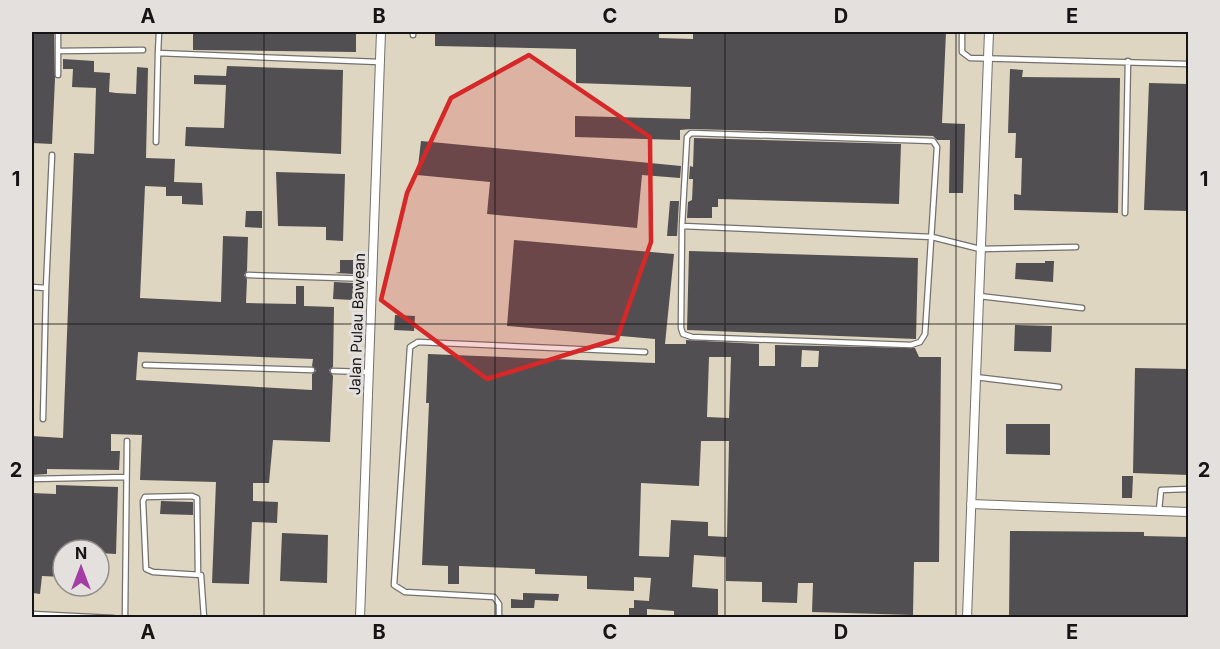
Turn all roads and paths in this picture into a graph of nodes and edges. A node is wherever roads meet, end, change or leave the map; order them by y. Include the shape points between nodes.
1 (58, 32) edge
2 (159, 32) edge
3 (381, 32) edge
4 (962, 32) edge
5 (989, 32) edge
6 (143, 50) dead end
7 (58, 51) junction
8 (158, 53) junction
9 (988, 57) junction
10 (1128, 61) junction
11 (380, 62) junction
12 (1188, 64) edge
13 (58, 75) dead end
14 (156, 142) dead end
15 (52, 154) dead end
16 (1125, 213) dead end
17 (682, 226) junction
18 (932, 237) junction
19 (1076, 247) dead end
20 (980, 249) junction
21 (248, 275) dead end
22 (372, 279) junction
23 (32, 287) edge
24 (46, 288) junction
25 (979, 296) junction
26 (1082, 308) dead end
27 (645, 352) dead end
28 (145, 365) dead end
29 (312, 370) dead end
30 (333, 371) dead end
31 (369, 372) junction
32 (975, 377) junction
33 (1059, 387) dead end
34 (43, 419) dead end
35 (127, 441) dead end
36 (126, 477) junction
37 (32, 479) edge
38 (1188, 489) edge
39 (971, 504) junction
40 (1159, 510) junction
41 (1188, 512) edge
42 (198, 574) junction
43 (32, 614) edge
44 (113, 618) edge
45 (125, 618) edge
46 (204, 618) edge
47 (360, 618) edge
48 (499, 618) edge
49 (967, 618) edge

1 - 7 lane
2 - 8 lane
3 - 11 street, Jalan Pulau Bawean
4 - 9 lane via 964,56
5 - 9 street
6 - 7 lane
7 - 13 lane
8 - 11 lane
8 - 14 lane
9 - 10 lane
9 - 20 street
10 - 12 lane
10 - 16 lane
11 - 22 street, Jalan Pulau Bawean
15 - 24 lane
17 - 18 lane
17 - 18 lane via 689,133 933,141 938,155
17 - 18 lane via 681,328 683,334 692,337 915,345 925,334
18 - 20 lane
19 - 20 lane
20 - 25 street
21 - 22 lane
22 - 31 street, Jalan Pulau Bawean
23 - 24 lane
24 - 34 lane
25 - 26 lane
25 - 32 street
27 - 48 lane via 418,342 410,347 394,585 405,592 494,597 499,604
28 - 29 lane
30 - 31 lane
31 - 47 street, Jalan Pulau Bawean
32 - 33 lane
32 - 39 street
35 - 36 lane
36 - 37 lane
36 - 45 lane
38 - 40 lane via 1161,490
39 - 40 street
39 - 49 street
40 - 41 street
42 - 42 lane via 197,498 145,497 146,569
42 - 46 lane via 203,582
43 - 44 lane

